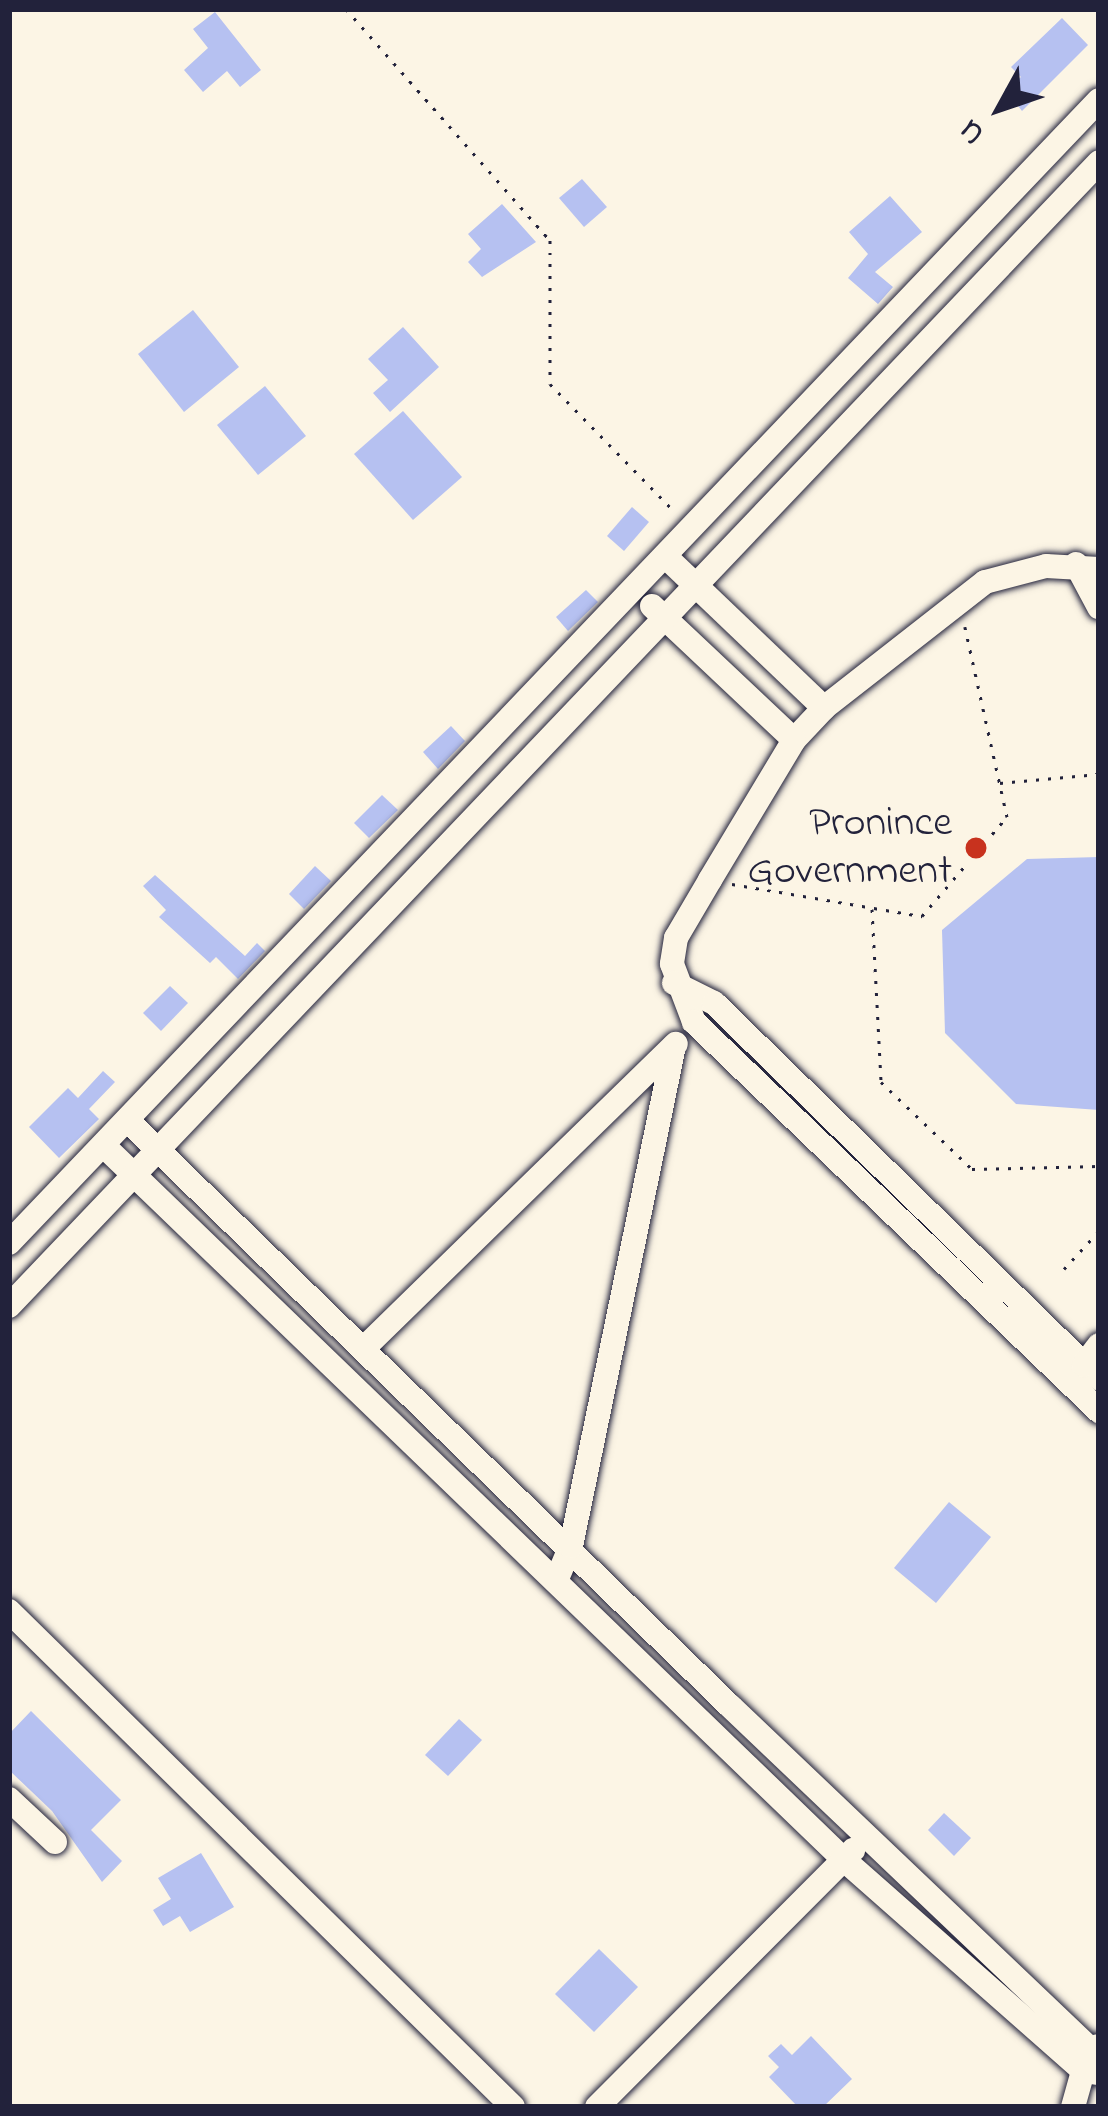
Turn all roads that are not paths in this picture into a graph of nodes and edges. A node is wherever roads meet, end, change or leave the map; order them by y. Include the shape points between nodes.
1 (1099, 100) edge
2 (1099, 162) edge
3 (665, 556) junction
4 (1088, 566) edge
5 (694, 583) junction
6 (634, 589) junction
7 (1095, 593) edge
8 (662, 616) junction
9 (824, 707) junction
10 (794, 740) junction
11 (674, 983) junction
12 (714, 1003) junction
13 (694, 1022) junction
14 (674, 1046) junction
15 (128, 1121) junction
16 (104, 1146) junction
17 (158, 1150) junction
18 (133, 1175) junction
19 (9, 1243) edge
20 (9, 1306) edge
21 (363, 1349) junction
22 (1094, 1363) edge
23 (1099, 1411) edge
24 (571, 1546) junction
25 (556, 1581) junction
26 (9, 1611) edge
27 (9, 1799) edge
28 (870, 1838) junction
29 (55, 1842) dead end
30 (842, 1858) junction
31 (1094, 2055) edge
32 (513, 2107) edge
33 (597, 2107) edge
34 (1073, 2107) edge

1 - 3 street
2 - 5 street
3 - 5 street
3 - 6 street
4 - 7 street
4 - 9 street via 985,582
5 - 8 street
5 - 9 street
6 - 8 street
6 - 15 street
8 - 10 street
8 - 17 street
9 - 10 street
10 - 11 street via 676,938
11 - 12 street
11 - 13 street
12 - 13 street
12 - 22 street
13 - 14 street
13 - 23 street
14 - 21 street
14 - 24 street
15 - 16 street
15 - 17 street
16 - 18 street
16 - 19 street
17 - 18 street
17 - 21 street
18 - 20 street
18 - 25 street
21 - 24 street
24 - 25 street
24 - 28 street
25 - 30 street
26 - 32 street
27 - 29 street
28 - 30 street
28 - 31 street
30 - 31 street
30 - 33 street
31 - 34 street

